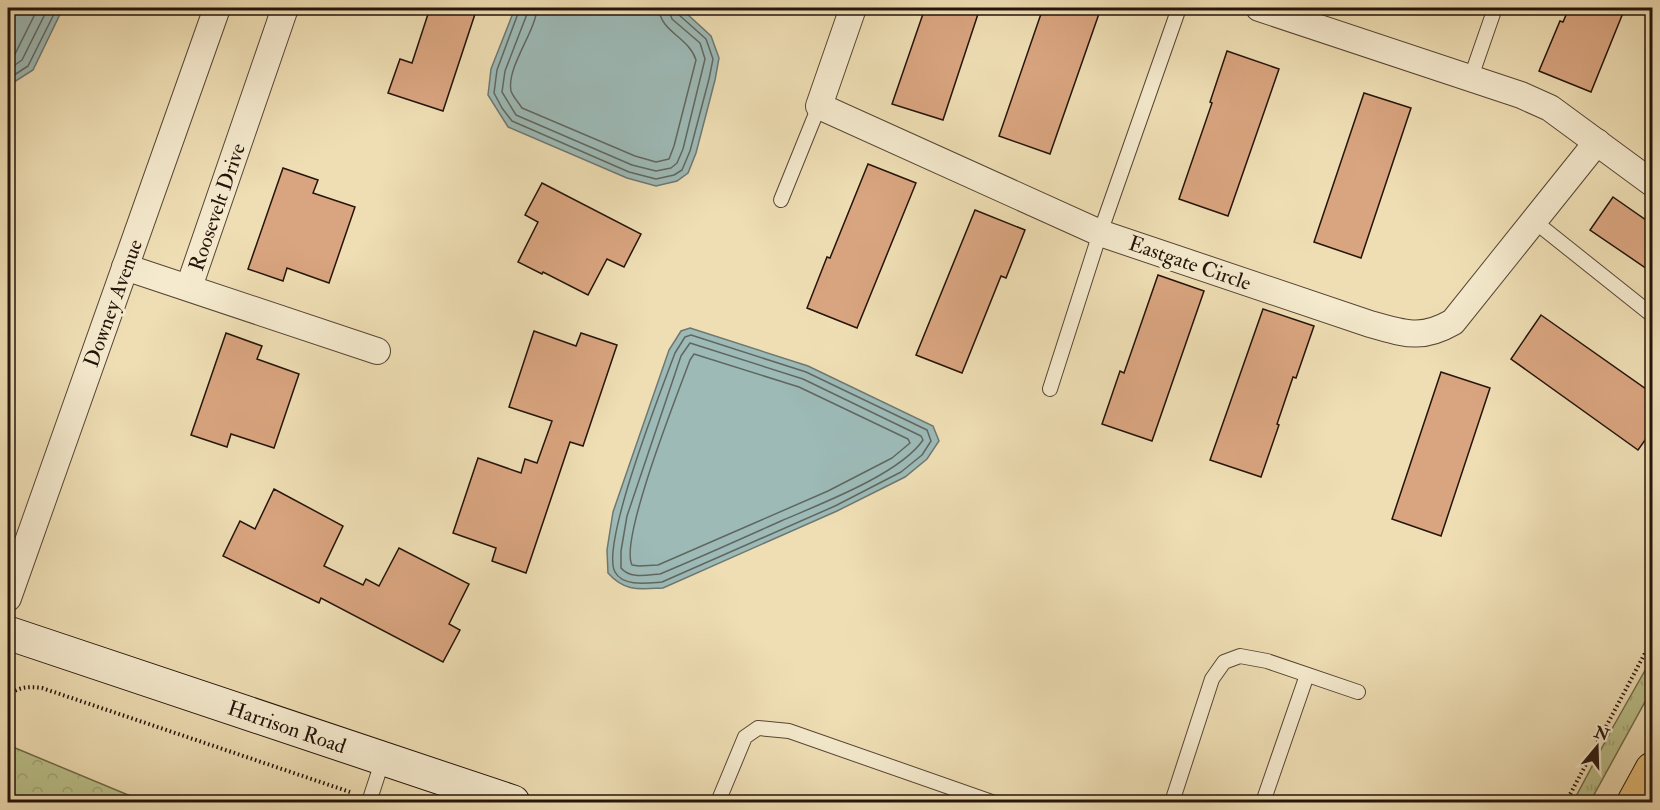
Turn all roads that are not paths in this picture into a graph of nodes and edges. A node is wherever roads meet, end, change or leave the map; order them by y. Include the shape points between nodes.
1 (217, 8) edge
2 (285, 8) edge
3 (853, 8) edge
4 (1179, 8) edge
5 (1259, 8) edge
6 (1495, 8) edge
7 (1470, 80) junction
8 (819, 106) junction
9 (1597, 142) junction
10 (1653, 183) edge
11 (782, 200) dead end
12 (1534, 221) junction
13 (1100, 233) junction
14 (125, 267) junction
15 (189, 287) junction
16 (1653, 315) edge
17 (376, 351) dead end
18 (1050, 389) dead end
19 (8, 598) edge
20 (8, 633) edge
21 (1307, 675) junction
22 (1358, 692) dead end
23 (382, 759) junction
24 (1653, 769) edge
25 (369, 801) edge
26 (513, 802) edge
27 (718, 802) edge
28 (992, 802) edge
29 (1172, 802) edge
30 (1263, 802) edge
31 (1634, 802) edge

1 - 14 street, Downey Avenue
2 - 15 street, Roosevelt Drive
3 - 8 street
4 - 13 lane
5 - 7 street
6 - 7 lane
7 - 9 street via 1550,108
8 - 11 lane
8 - 13 street, Eastgate Circle
9 - 10 street
9 - 12 street, Eastgate Circle
12 - 13 street, Eastgate Circle via 1453,322 1424,334 1370,324
12 - 16 lane
13 - 18 lane
14 - 15 street
14 - 19 street, Downey Avenue
15 - 17 street, Roosevelt Drive
20 - 23 street, Harrison Road
21 - 22 lane
21 - 29 lane via 1240,656 1224,662 1212,679
21 - 30 lane
23 - 25 lane
23 - 26 street, Harrison Road
24 - 31 highway
27 - 28 lane via 745,737 758,728 789,731

